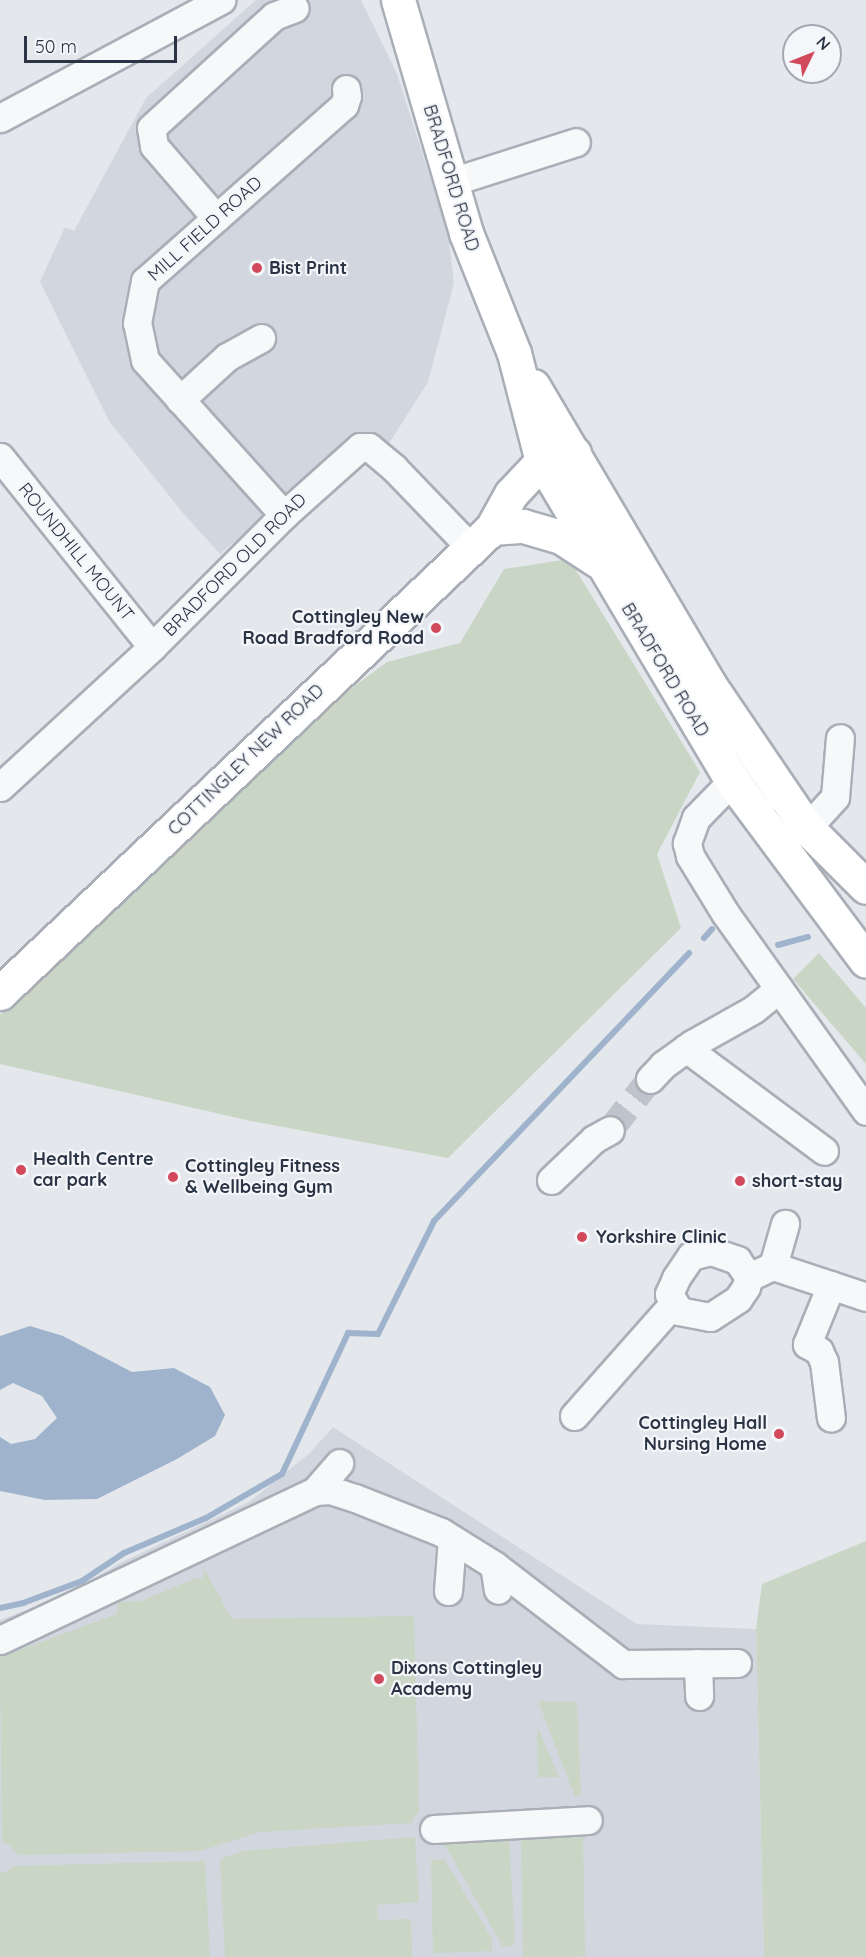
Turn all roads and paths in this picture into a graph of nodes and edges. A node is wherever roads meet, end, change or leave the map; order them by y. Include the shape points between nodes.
1 (220, 0) edge
2 (398, 0) edge
3 (295, 8) dead end
4 (346, 89) dead end
5 (0, 118) edge
6 (576, 142) dead end
7 (451, 182) junction
8 (216, 218) junction
9 (261, 338) dead end
10 (514, 353) junction
11 (180, 400) junction
12 (0, 457) edge
13 (577, 458) junction
14 (542, 461) junction
15 (560, 493) junction
16 (284, 515) junction
17 (495, 533) junction
18 (601, 562) junction
19 (152, 647) junction
20 (709, 684) junction
21 (840, 738) dead end
22 (2, 779) edge
23 (732, 781) junction
24 (788, 800) junction
25 (762, 822) junction
26 (807, 828) junction
27 (866, 887) edge
28 (864, 958) edge
29 (778, 989) junction
30 (0, 993) edge
31 (686, 1048) junction
32 (650, 1079) tunnel mouth
33 (866, 1111) edge
34 (610, 1130) tunnel mouth
35 (824, 1151) dead end
36 (551, 1180) dead end
37 (785, 1224) dead end
38 (773, 1266) junction
39 (748, 1277) junction
40 (831, 1285) junction
41 (866, 1297) edge
42 (674, 1303) junction
43 (574, 1416) dead end
44 (831, 1418) dead end
45 (339, 1463) dead end
46 (315, 1491) junction
47 (452, 1539) junction
48 (448, 1591) dead end
49 (0, 1640) edge
50 (698, 1663) junction
51 (737, 1663) dead end
52 (699, 1696) dead end
53 (588, 1820) dead end
54 (434, 1829) dead end

1 - 5 street
2 - 7 main road, BRADFORD ROAD
3 - 8 street via 274,16 151,128 154,146
4 - 8 street, MILL FIELD ROAD via 344,105
6 - 7 street
7 - 10 main road, BRADFORD ROAD via 466,233
8 - 11 street, MILL FIELD ROAD via 145,281 137,323 145,360
9 - 11 street via 227,357
10 - 13 main road, BRADFORD ROAD
10 - 14 main road, BRADFORD ROAD
11 - 16 street, MILL FIELD ROAD
12 - 19 street, ROUNDHILL MOUNT
13 - 14 main road
13 - 15 main road, COTTINGLEY NEW ROAD
13 - 20 main road, BRADFORD ROAD
14 - 15 main road, BRADFORD ROAD
14 - 17 main road, COTTINGLEY NEW ROAD via 511,494
15 - 17 main road, COTTINGLEY NEW ROAD
15 - 18 main road, BRADFORD ROAD
16 - 17 street, BRADFORD OLD ROAD via 353,451 369,447 394,468
16 - 19 street, BRADFORD OLD ROAD
17 - 18 main road via 561,537
17 - 30 main road, COTTINGLEY NEW ROAD
18 - 23 main road, BRADFORD ROAD
19 - 22 street, BRADFORD OLD ROAD
20 - 23 street via 743,770
20 - 24 main road, BRADFORD ROAD
21 - 26 street via 835,797
23 - 24 street
23 - 25 main road, BRADFORD ROAD
23 - 29 street via 696,818 687,843 690,856 725,913
24 - 26 main road, BRADFORD ROAD
25 - 26 street
25 - 28 main road, BRADFORD ROAD
26 - 27 main road, BRADFORD ROAD
26 - 28 street via 800,839 810,870 851,922
29 - 31 street via 754,1009
29 - 33 street
31 - 32 street
31 - 35 street
34 - 36 street via 594,1139
37 - 38 street
38 - 39 street
38 - 40 street
39 - 42 street via 738,1299 710,1317 679,1311
39 - 42 street via 737,1260 711,1251 691,1256 669,1294
40 - 41 street
40 - 44 street via 807,1344 819,1351 824,1362
42 - 43 street
45 - 46 street
46 - 47 street via 330,1490 355,1498
46 - 49 street
47 - 48 street
47 - 50 street via 496,1578 623,1664
50 - 51 street
50 - 52 street
53 - 54 street

